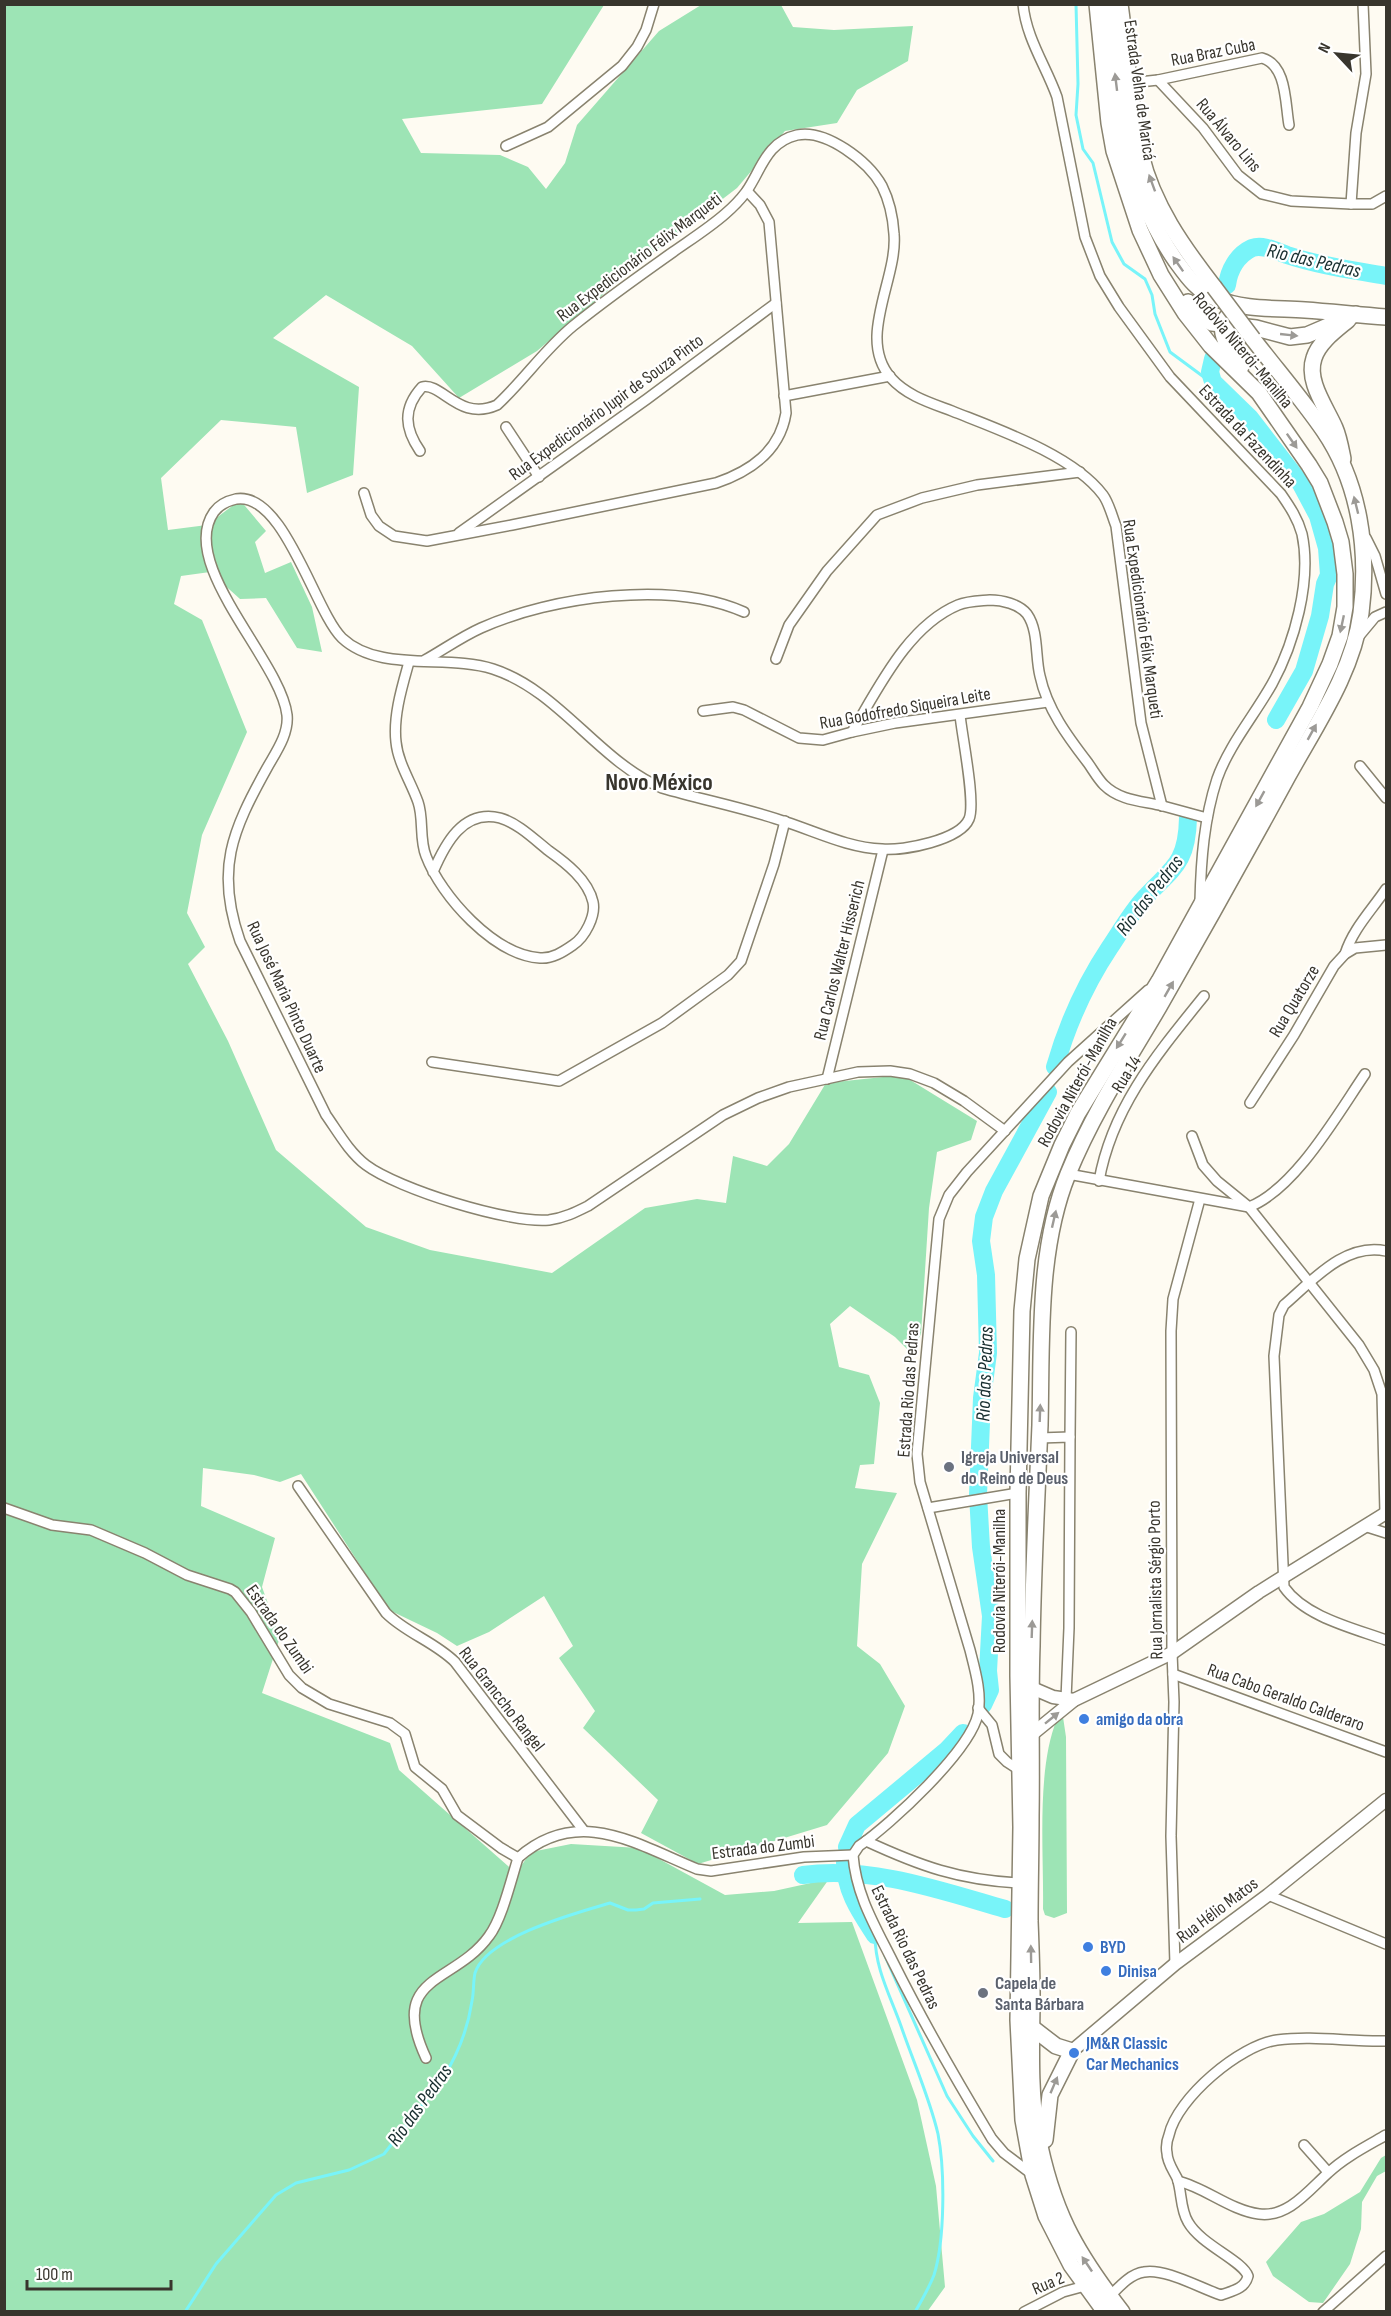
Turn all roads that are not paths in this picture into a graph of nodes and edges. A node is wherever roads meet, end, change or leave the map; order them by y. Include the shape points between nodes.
1 (654, 4) edge
2 (1023, 4) edge
3 (1097, 4) edge
4 (1363, 4) edge
5 (1117, 5) edge
6 (1158, 80) junction
7 (1130, 83) junction
8 (1288, 125) dead end
9 (506, 146) dead end
10 (747, 191) junction
11 (1386, 196) edge
12 (1351, 204) junction
13 (1140, 230) junction
14 (776, 303) junction
15 (1242, 306) junction
16 (1306, 310) junction
17 (1356, 314) junction
18 (1386, 316) edge
19 (1223, 326) junction
20 (1314, 332) junction
21 (1314, 357) junction
22 (890, 376) junction
23 (1259, 393) junction
24 (784, 396) junction
25 (506, 427) dead end
26 (420, 451) dead end
27 (1080, 472) junction
28 (539, 477) junction
29 (1348, 479) junction
30 (364, 493) dead end
31 (1362, 530) junction
32 (454, 536) junction
33 (1386, 594) edge
34 (744, 612) dead end
35 (1386, 612) edge
36 (1356, 639) junction
37 (776, 659) dead end
38 (423, 661) junction
39 (409, 662) junction
40 (1048, 702) junction
41 (704, 711) dead end
42 (960, 715) junction
43 (852, 732) junction
44 (1360, 766) dead end
45 (1386, 798) edge
46 (1162, 806) junction
47 (1207, 818) junction
48 (785, 821) junction
49 (883, 850) junction
50 (433, 872) junction
51 (1386, 890) edge
52 (1200, 904) junction
53 (1386, 945) edge
54 (1345, 954) junction
55 (1159, 981) junction
56 (1203, 996) dead end
57 (432, 1062) dead end
58 (1365, 1074) dead end
59 (827, 1078) junction
60 (1250, 1103) dead end
61 (1005, 1131) junction
62 (1192, 1136) dead end
63 (1068, 1174) junction
64 (1099, 1181) junction
65 (1200, 1199) junction
66 (1249, 1207) junction
67 (1386, 1251) edge
68 (1310, 1283) junction
69 (1071, 1332) dead end
70 (1070, 1437) junction
71 (1039, 1438) junction
72 (298, 1486) dead end
73 (1018, 1492) junction
74 (4, 1508) edge
75 (928, 1508) junction
76 (1386, 1513) edge
77 (1364, 1526) junction
78 (1386, 1533) edge
79 (1283, 1577) junction
80 (1386, 1640) edge
81 (1172, 1653) junction
82 (1173, 1674) junction
83 (1032, 1688) junction
84 (1070, 1700) junction
85 (978, 1708) junction
86 (1031, 1736) junction
87 (1386, 1752) edge
88 (1021, 1771) junction
89 (1386, 1800) edge
90 (584, 1831) junction
91 (866, 1841) junction
92 (853, 1855) junction
93 (519, 1858) junction
94 (1019, 1883) junction
95 (1268, 1895) junction
96 (1386, 1944) edge
97 (1175, 1964) junction
98 (1030, 2026) junction
99 (1386, 2041) edge
100 (1072, 2050) junction
101 (426, 2058) dead end
102 (1386, 2135) edge
103 (1304, 2145) dead end
104 (1044, 2163) junction
105 (1328, 2172) junction
106 (1033, 2175) junction
107 (1178, 2181) junction
108 (1386, 2256) edge
109 (1085, 2286) junction
110 (1110, 2296) junction
111 (1024, 2312) edge
112 (1104, 2312) edge
113 (1122, 2312) edge
114 (1323, 2312) edge

1 - 9 street via 646,30 622,66 548,127
2 - 47 street, Estrada da Fazendinha via 1032,43 1057,97 1085,237 1100,276 1170,377 1281,494 1301,533 1304,555 1296,625 1280,669 1218,778
3 - 13 main road, Rodovia Niterói-Manilha via 1114,151
4 - 12 street via 1366,74 1356,133
5 - 7 main road, Rodovia Niterói-Manilha
15 -> 5 main road, Estrada Velha de Maricá via 1198,289 1153,226 1126,153 1111,38
6 - 7 street, Rua Braz Cuba
6 - 8 street, Rua Braz Cuba via 1253,58 1267,59 1277,67 1282,82
6 - 12 street, Rua Álvaro Lins via 1251,187 1272,198
29 -> 7 main road, Rodovia Niterói-Manilha, bridge via 1324,431 1185,249 1156,197 1142,157
10 - 14 street via 769,222
10 - 22 street, Rua Expedicionário Félix Marqueti via 765,157 776,145 795,135 812,134 829,140 867,165 882,186 895,236 877,338 880,360
10 - 26 street, Rua Expedicionário Félix Marqueti via 724,215 570,328 497,405 470,409 430,387 419,390 408,429
11 - 12 street, Rua Álvaro Lins via 1372,204
13 - 19 main road via 1199,315
13 - 23 main road, Rodovia Niterói-Manilha via 1185,313 1211,346
14 - 24 street
14 - 28 street, Rua Expedicionário Jupir de Souza Pinto
15 - 16 main road, Estrada Velha de Maricá
15 - 19 main road via 1228,314
16 - 17 main road, Estrada Velha de Maricá
16 - 20 main road via 1313,317
17 - 18 main road, Estrada Velha de Maricá
17 - 20 main road
17 - 21 main road via 1324,341
19 -> 20 main road via 1256,328 1290,337
19 - 23 main road via 1226,343
20 - 21 main road
21 - 29 main road via 1313,380 1336,430
22 - 24 street
22 - 27 street, Rua Expedicionário Félix Marqueti via 916,397 1024,441
23 -> 52 main road, Rodovia Niterói-Manilha via 1309,465 1330,505 1341,542 1346,607 1330,664 1310,707
24 - 32 street via 786,413 778,440 733,477
25 - 28 street
27 - 37 street via 977,485 877,514 827,571 795,616
27 - 46 street, Rua Expedicionário Félix Marqueti via 1105,497 1116,526 1141,723
28 - 32 street, Rua Expedicionário Jupir de Souza Pinto
31 -> 29 main road, Rodovia Niterói-Manilha
30 - 32 street via 371,515 394,536 427,541
31 - 33 street via 1375,556
31 - 36 main road, Rodovia Niterói-Manilha via 1363,589
34 - 38 street via 726,604 674,595 581,599 480,628
35 - 36 street via 1375,617
63 -> 36 main road, Rodovia Niterói-Manilha via 1093,1120 1332,698
38 - 39 street, Rua José Maria Pinto Duarte
38 - 48 street, Rua José Maria Pinto Duarte via 465,662 503,673 532,689 647,782
39 - 50 street via 395,726 396,744 418,803 423,844
39 - 59 street, Rua José Maria Pinto Duarte via 367,652 342,638 331,625 285,536 256,503 241,498 215,510 205,537 207,552 223,592 273,679 287,716 286,731 235,834 227,895 232,919 305,1075 326,1115 356,1156 384,1176 441,1198 499,1215 550,1220 588,1206 723,1116 758,1098
40 - 42 street, Rua Godofredo Siqueira Leite
40 - 43 street via 1027,614 1007,603 960,604 917,635 894,663
40 - 46 street via 1104,785 1126,798
41 - 43 street, Rua Godofredo Siqueira Leite via 733,707 811,740
42 - 43 street, Rua Godofredo Siqueira Leite
42 - 49 street, Rua José Maria Pinto Duarte via 972,797 966,825 940,839
44 - 45 street
46 - 47 street
47 - 52 street, Estrada da Fazendinha
48 - 49 street, Rua José Maria Pinto Duarte
48 - 57 street via 741,961 662,1023 555,1082
49 - 59 street, Rua Carlos Walter Hisserich
50 - 50 street via 471,919 523,956 542,958 560,954 576,943 592,916 593,902 586,885 567,864 502,818 467,822 442,849
51 - 54 street, Rua Quatorze via 1359,925
52 - 55 main road, Rodovia Niterói-Manilha
53 - 54 street via 1355,948
54 - 60 street, Rua Quatorze
55 - 61 street, Estrada Rio das Pedras via 1068,1062
55 -> 73 main road, Rodovia Niterói-Manilha via 1078,1113 1041,1196 1024,1286
56 - 64 street, Rua 14 via 1130,1096 1106,1146
58 - 66 street via 1297,1170 1279,1189
59 - 61 street, Rua José Maria Pinto Duarte via 858,1072 910,1074 934,1083
61 - 75 street, Estrada Rio das Pedras via 966,1172 949,1195 939,1219 916,1454
62 - 66 street via 1203,1165
63 - 64 street
71 -> 63 main road, Rodovia Niterói-Manilha via 1048,1250 1054,1215
64 - 65 street
65 - 66 street
65 - 81 street, Rua Jornalista Sérgio Porto via 1173,1299
66 - 68 street
67 - 68 street via 1362,1251 1339,1260
68 - 76 street via 1359,1345 1382,1394
68 - 79 street via 1281,1310 1276,1331
69 - 70 street
70 - 71 street
70 - 84 street
83 -> 71 main road, Rodovia Niterói-Manilha
72 - 90 street, Rua Granccho Rangel via 386,1613 455,1662
73 - 75 street
73 - 88 main road, Rodovia Niterói-Manilha
74 - 93 street, Estrada do Zumbi via 52,1525 85,1528 187,1575 235,1592 295,1682 320,1700 381,1720 405,1734 415,1767 442,1789 458,1815
75 - 85 street, Estrada Rio das Pedras via 970,1650
76 - 77 street
77 - 78 street
77 - 79 street
79 - 80 street via 1284,1587 1312,1612
79 - 81 street
81 - 82 street, Rua Jornalista Sérgio Porto
81 - 84 street
82 - 87 street, Rua Cabo Geraldo Calderaro
82 - 97 street, Rua Jornalista Sérgio Porto
83 - 84 street
83 - 86 main road, Rodovia Niterói-Manilha
86 -> 84 street
85 - 88 street via 992,1725 999,1754
85 - 91 street, Estrada Rio das Pedras via 971,1733 956,1756
98 -> 86 main road, Rodovia Niterói-Manilha
88 - 94 main road, Rodovia Niterói-Manilha
89 - 95 street, Rua Hélio Matos
90 - 92 street, Estrada do Zumbi via 617,1836 711,1871 804,1857
90 - 93 street, Estrada do Zumbi via 545,1839
91 - 92 street, Estrada Rio das Pedras
91 - 94 street via 933,1870 974,1880
92 - 106 street, Estrada Rio das Pedras via 862,1901 912,1999 992,2139
93 - 101 street via 491,1934 427,1986 417,2001 412,2020
94 - 106 main road, Rodovia Niterói-Manilha via 1019,2054 1023,2120
95 - 96 street
95 - 97 street, Rua Hélio Matos
97 - 100 street, Rua Hélio Matos
98 - 100 main road via 1056,2046
98 - 104 main road, Rodovia Niterói-Manilha via 1033,2100
99 - 107 street via 1275,2040 1227,2062 1198,2089 1169,2133 1167,2154
104 -> 100 main road via 1050,2095
102 - 105 street
103 - 105 street
110 -> 104 main road, Rodovia Niterói-Manilha via 1063,2223
105 - 107 street via 1298,2201 1260,2214
106 - 109 main road, Rodovia Niterói-Manilha via 1056,2238
107 - 110 street via 1187,2221 1209,2245 1242,2266 1248,2276 1246,2282 1221,2295 1165,2273 1145,2272 1132,2277
108 - 114 street
109 - 111 street, Rua 2 via 1063,2292
109 - 112 main road, Rodovia Niterói-Manilha
110 - 113 main road, Rodovia Niterói-Manilha

